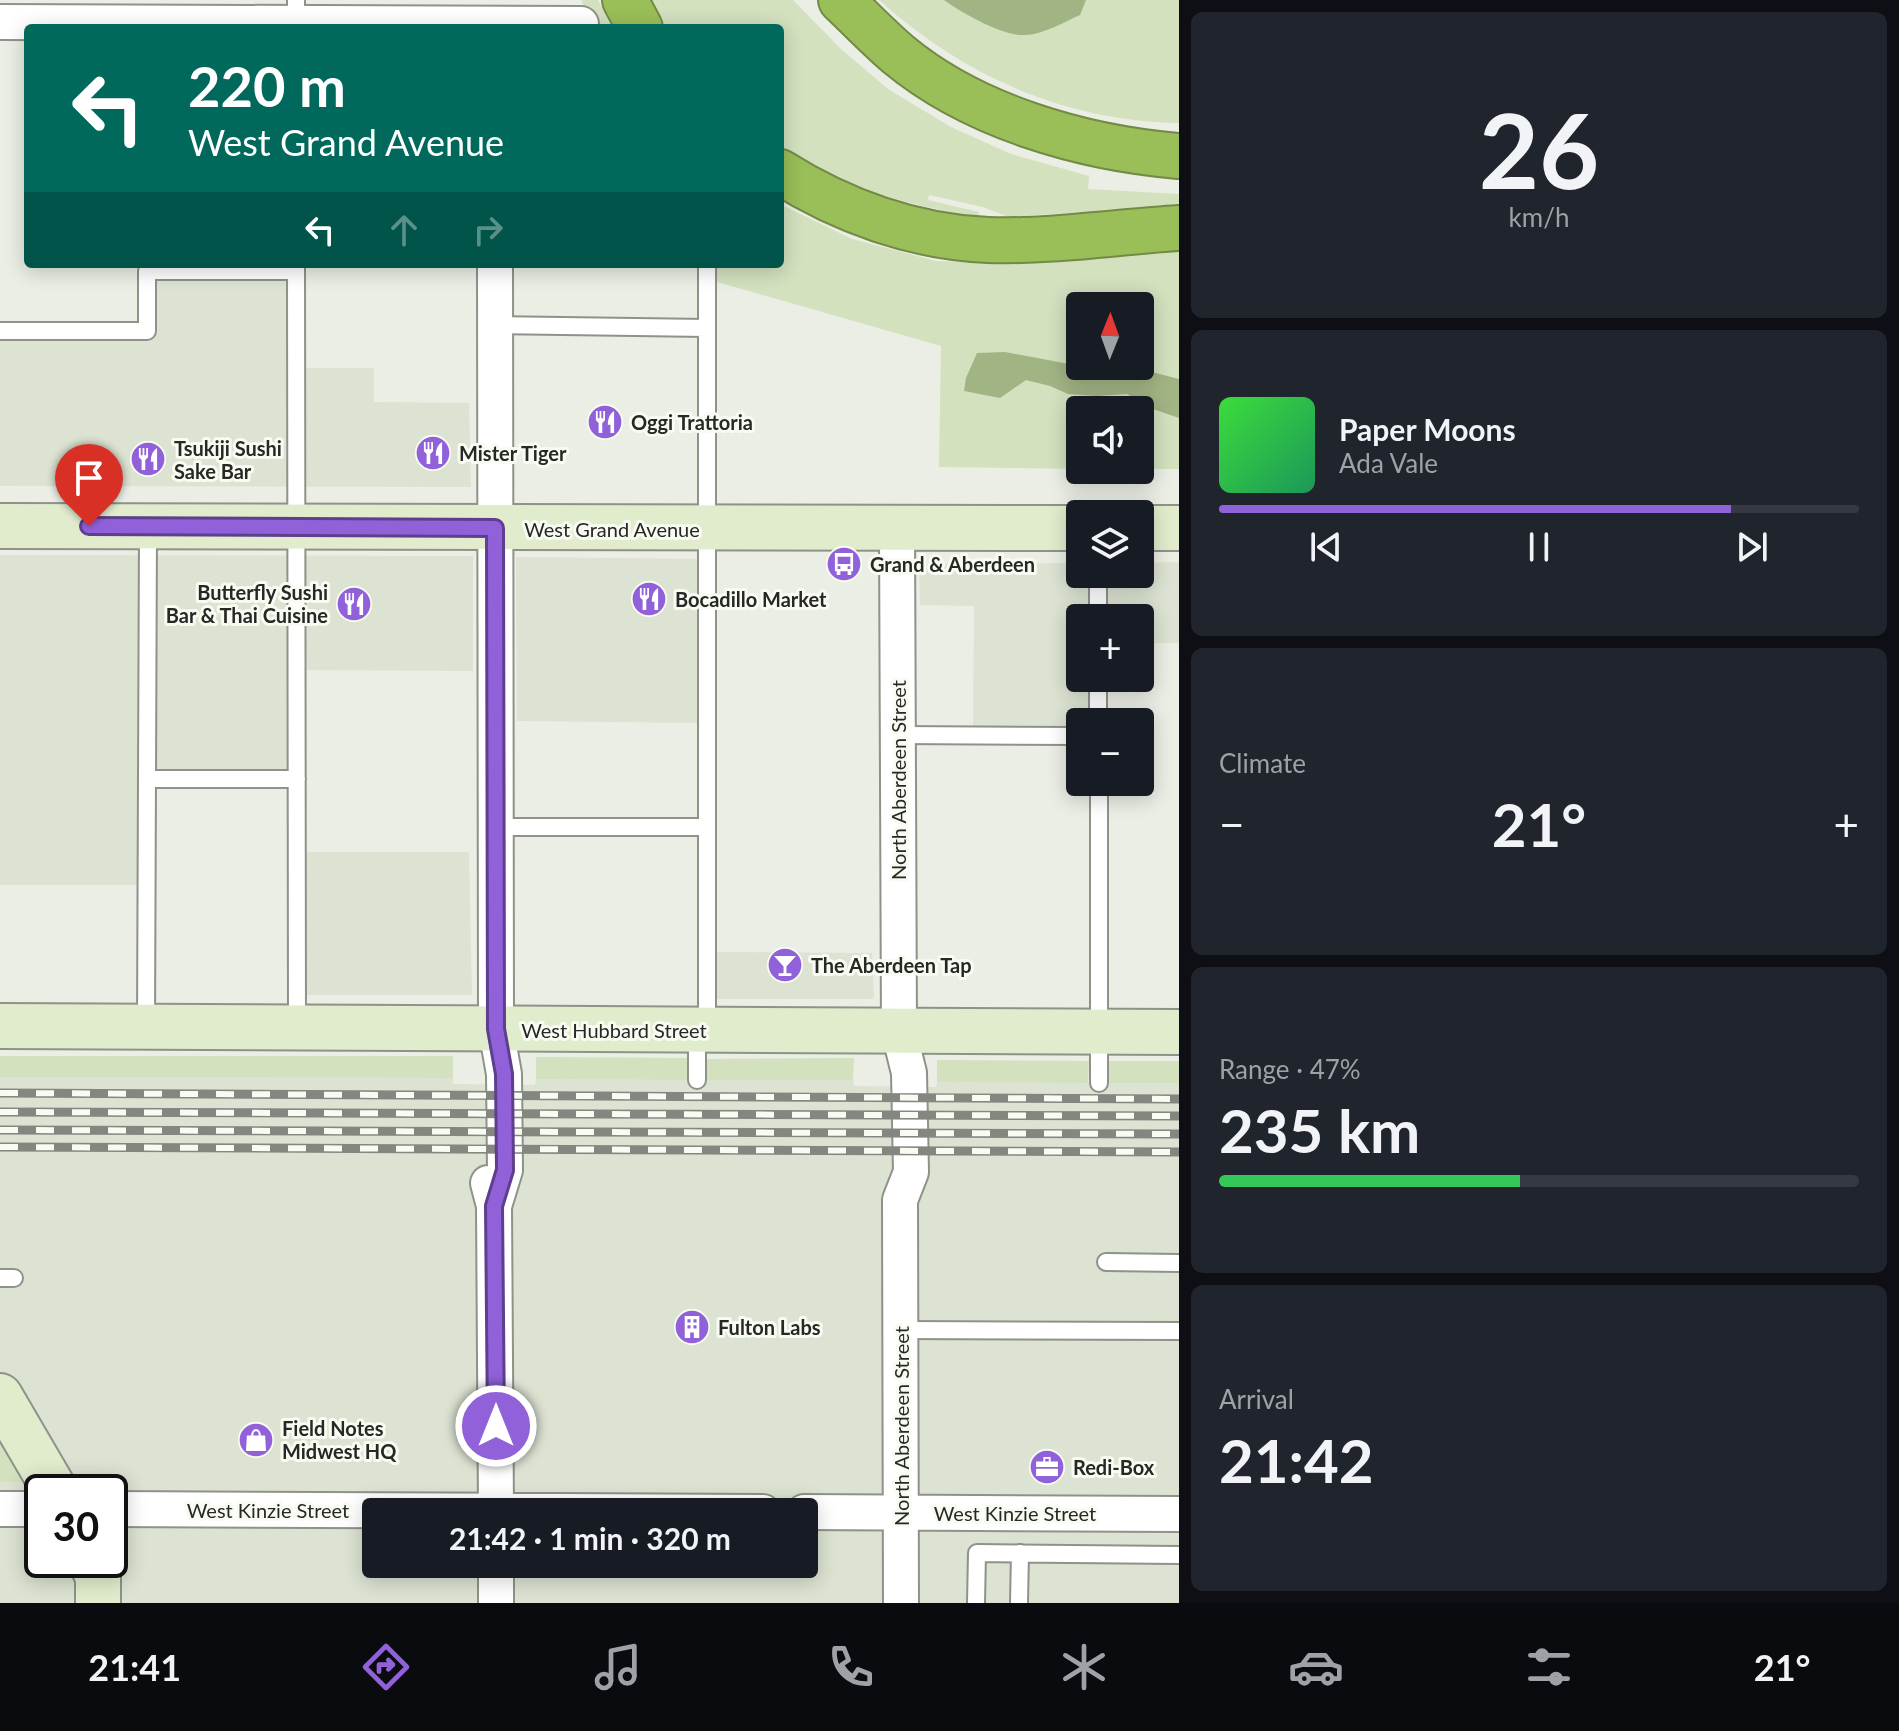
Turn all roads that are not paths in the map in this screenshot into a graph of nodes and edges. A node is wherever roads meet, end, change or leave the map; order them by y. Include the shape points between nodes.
1 (625, 0) edge
2 (841, 0) edge
3 (296, 16) edge
4 (494, 17) edge
5 (0, 22) edge
6 (376, 24) edge
7 (400, 24) edge
8 (581, 24) dead end
9 (638, 24) edge
10 (1179, 156) edge
11 (784, 175) edge
12 (1179, 228) edge
13 (259, 268) edge
14 (296, 268) edge
15 (495, 268) edge
16 (707, 268) edge
17 (495, 325) junction
18 (707, 328) junction
19 (0, 331) edge
20 (0, 526) edge
21 (148, 527) junction
22 (297, 527) junction
23 (495, 528) junction
24 (1066, 528) edge
25 (1154, 528) edge
26 (1179, 528) edge
27 (705, 529) junction
28 (897, 529) junction
29 (898, 735) junction
30 (1066, 736) edge
31 (148, 779) junction
32 (297, 779) junction
33 (1099, 796) edge
34 (496, 827) junction
35 (706, 827) junction
36 (0, 1026) edge
37 (146, 1027) junction
38 (297, 1028) junction
39 (496, 1029) junction
40 (702, 1030) junction
41 (899, 1032) junction
42 (1179, 1032) edge
43 (1100, 1033) junction
44 (697, 1080) dead end
45 (1099, 1083) dead end
46 (1106, 1262) dead end
47 (1179, 1263) edge
48 (900, 1330) junction
49 (1179, 1331) edge
50 (0, 1396) edge
51 (46, 1474) edge
52 (496, 1498) edge
53 (0, 1509) edge
54 (24, 1509) edge
55 (128, 1509) edge
56 (362, 1511) edge
57 (818, 1512) edge
58 (901, 1513) junction
59 (1179, 1514) edge
60 (1020, 1553) junction
61 (1179, 1555) edge
62 (98, 1578) edge
63 (496, 1578) edge
64 (98, 1603) edge
65 (496, 1603) edge
66 (901, 1603) edge
67 (976, 1603) edge
68 (1019, 1603) edge

1 - 9 highway
2 - 10 highway via 900,56 961,97 1053,133 1132,152
3 - 5 street
3 - 6 street
4 - 7 street
4 - 8 street
11 - 12 highway via 887,223 940,235 989,240
13 - 19 lane via 147,271 147,331
14 - 22 lane
15 - 17 street
16 - 18 lane
17 - 18 lane
17 - 23 street
18 - 27 lane
20 - 21 street, West Grand Avenue
21 - 22 street, West Grand Avenue
21 - 31 lane
22 - 23 street, West Grand Avenue
22 - 32 lane
23 - 27 street, West Grand Avenue
23 - 34 street
24 - 28 street, West Grand Avenue
25 - 26 street
27 - 28 street, West Grand Avenue
27 - 35 lane
28 - 29 street, North Aberdeen Street
29 - 30 lane
29 - 41 street, North Aberdeen Street
31 - 32 lane
31 - 37 lane
32 - 38 lane
33 - 43 lane
34 - 35 lane
34 - 39 street
35 - 40 lane
36 - 37 street, West Hubbard Street
37 - 38 street, West Hubbard Street
38 - 39 street, West Hubbard Street
39 - 40 street, West Hubbard Street
39 - 52 street via 483,1074 484,1169 494,1206
40 - 41 street, West Hubbard Street
40 - 44 lane
41 - 43 street, West Hubbard Street
41 - 48 street, North Aberdeen Street via 885,1073 887,1171 900,1200
42 - 43 street, West Hubbard Street
43 - 45 lane
46 - 47 lane
48 - 49 lane
48 - 58 street, North Aberdeen Street
50 - 51 street
53 - 54 street
55 - 56 street, West Kinzie Street
57 - 58 street, West Kinzie Street
58 - 59 street, West Kinzie Street
58 - 66 street, North Aberdeen Street
60 - 61 lane
60 - 67 lane via 977,1553
60 - 68 lane
62 - 64 street
63 - 65 street

